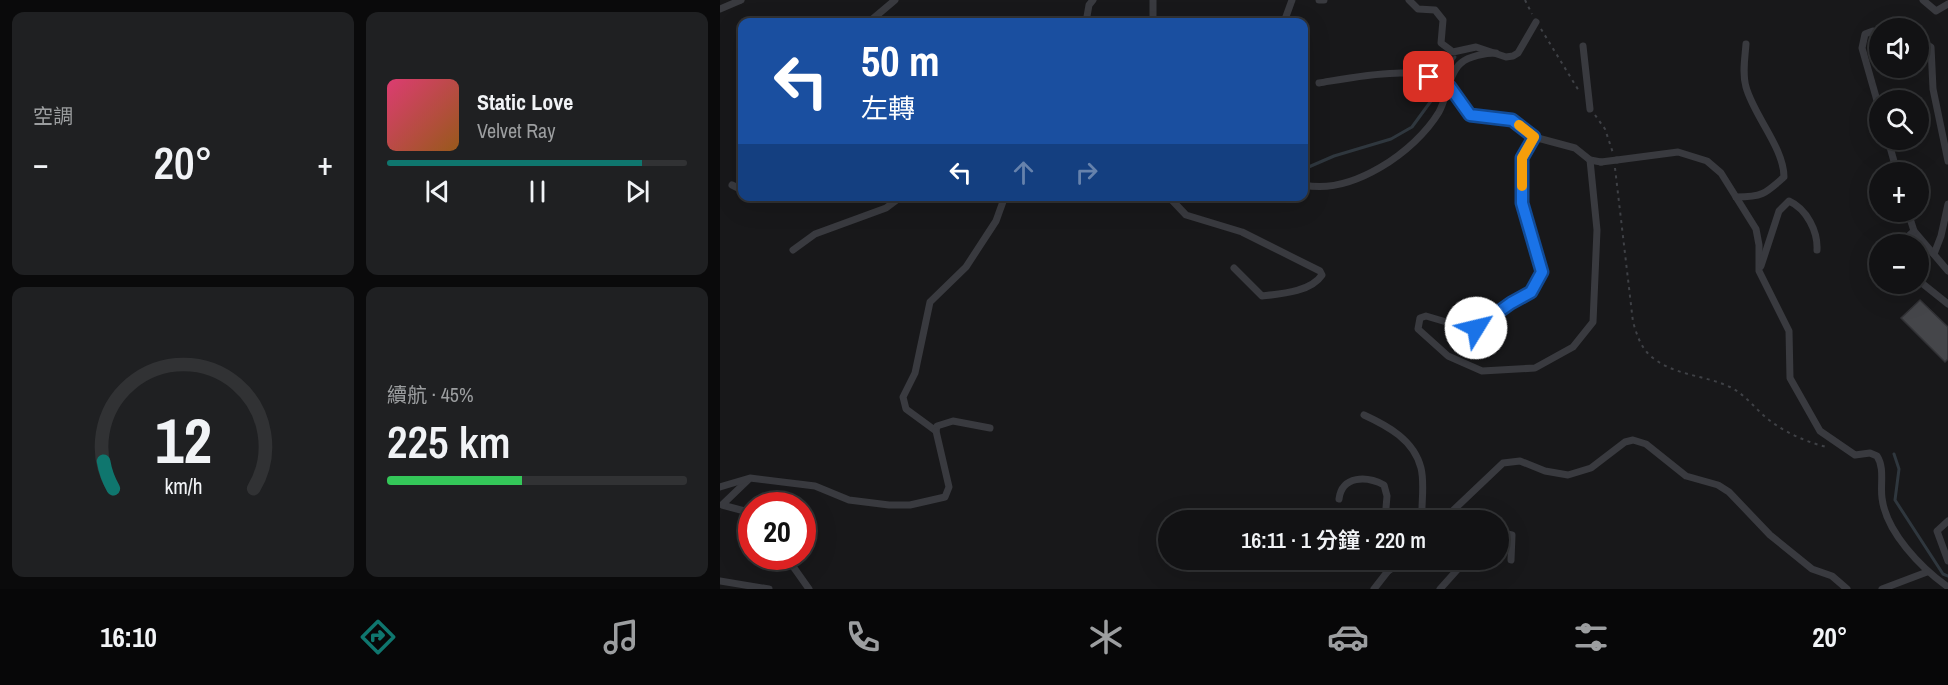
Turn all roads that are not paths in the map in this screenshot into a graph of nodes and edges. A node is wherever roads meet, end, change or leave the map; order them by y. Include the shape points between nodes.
1 (741, 0) edge
2 (895, 0) edge
3 (1093, 0) edge
4 (1153, 0) edge
5 (1292, 0) edge
6 (1320, 0) edge
7 (1324, 0) edge
8 (1409, 0) edge
9 (1923, 0) edge
10 (1948, 4) edge
11 (720, 9) edge
12 (874, 18) edge
13 (1086, 18) edge
14 (1153, 18) edge
15 (1285, 18) edge
16 (1536, 22) road end
17 (1869, 32) edge
18 (1746, 44) dead end
19 (1583, 46) dead end
20 (1929, 46) edge
21 (1496, 53) junction
22 (1869, 72) edge
23 (1319, 83) dead end
24 (1447, 85) junction
25 (1590, 109) road end
26 (1534, 137) junction
27 (1590, 160) junction
28 (1948, 161) edge
29 (732, 185) dead end
30 (1308, 185) edge
31 (738, 188) edge
32 (1736, 197) junction
33 (895, 201) edge
34 (1003, 201) edge
35 (1173, 201) edge
36 (1948, 204) edge
37 (1911, 222) edge
38 (1914, 231) junction
39 (1911, 234) edge
40 (792, 250) dead end
41 (1818, 250) dead end
42 (1934, 254) junction
43 (1234, 268) dead end
44 (1759, 271) junction
45 (1948, 271) edge
46 (1929, 289) edge
47 (1948, 304) edge
48 (1364, 416) dead end
49 (990, 428) dead end
50 (936, 431) junction
51 (750, 478) junction
52 (720, 487) edge
53 (1339, 499) dead end
54 (738, 509) edge
55 (1386, 510) edge
56 (1422, 510) edge
57 (1454, 510) edge
58 (1948, 521) edge
59 (1509, 534) edge
60 (1512, 560) dead end
61 (1948, 561) edge
62 (796, 570) edge
63 (1457, 570) edge
64 (1388, 571) edge
65 (1927, 572) junction
66 (720, 581) edge
67 (1948, 587) edge
68 (770, 589) edge
69 (809, 589) edge
70 (1374, 589) edge
71 (1440, 589) edge
72 (1847, 589) edge
73 (1882, 589) edge

1 - 11 lane
2 - 12 lane
3 - 13 lane
4 - 14 lane
5 - 15 lane
6 - 7 lane
8 - 21 lane via 1418,9 1435,10 1443,20 1441,43 1448,50 1476,47
9 - 10 lane via 1936,11
16 - 21 lane via 1518,53 1506,57
17 - 22 lane via 1865,34 1862,48
18 - 32 lane via 1746,87 1780,157 1784,177 1764,194
19 - 25 lane
20 - 28 lane via 1933,90
21 - 24 lane via 1462,62
23 - 24 lane via 1392,72 1429,77
24 - 26 lane via 1470,115 1512,120
24 - 30 lane via 1439,111 1426,130 1391,162 1369,174 1334,184
26 - 27 lane via 1575,148
26 - 27 lane via 1522,158 1522,203 1542,272 1537,286 1476,328 1426,316 1417,323 1418,329 1448,356 1482,371 1546,364 1573,347 1593,322 1597,230
27 - 32 lane, bridge via 1678,152 1694,155 1720,173
29 - 31 lane
32 - 44 lane via 1756,229
33 - 40 lane via 815,234
34 - 50 lane via 996,220 966,267 930,302 915,373 903,397 906,409
35 - 43 lane via 1186,215 1242,232 1322,275 1317,283 1262,296
36 - 42 lane
37 - 38 lane
38 - 39 lane
38 - 42 lane
41 - 44 lane via 1815,228 1795,204 1785,203
42 - 45 lane
44 - 65 lane via 1789,331 1790,378 1820,431 1855,455 1877,456 1885,512 1916,562
46 - 47 lane
48 - 56 lane via 1389,426 1416,456 1421,469
49 - 50 lane via 953,421 937,426
50 - 51 lane via 949,487 945,497 889,505 849,500 815,486
51 - 52 lane
51 - 54 lane via 722,505
53 - 55 lane via 1345,485 1355,479 1372,479 1384,485
57 - 72 lane via 1503,463 1520,461 1568,475 1590,468 1633,440 1646,444 1686,476 1729,492 1770,535 1812,569 1832,576
58 - 61 lane via 1937,531
59 - 60 lane
62 - 69 lane
63 - 71 lane
64 - 70 lane
65 - 67 lane
65 - 73 lane
66 - 68 lane

